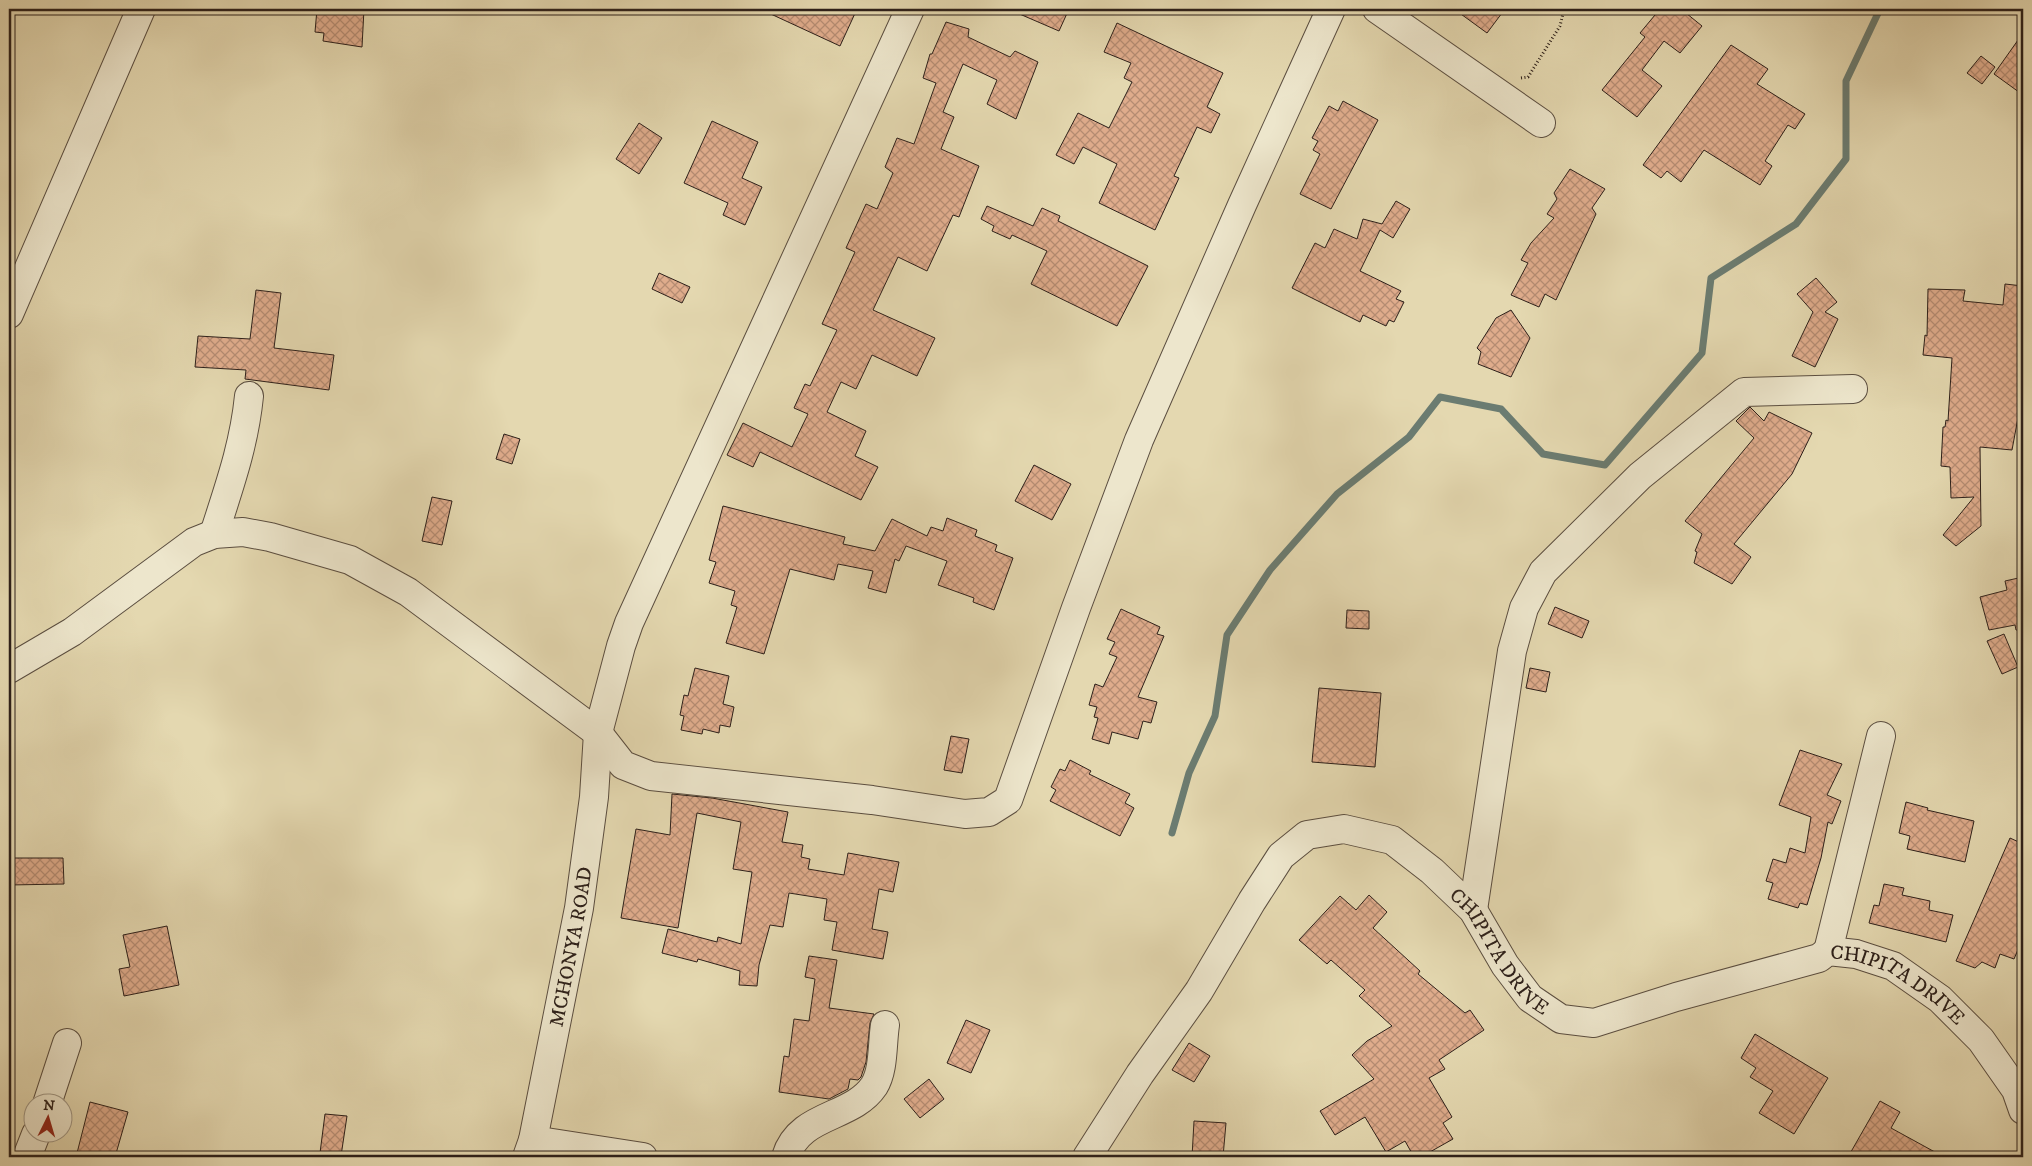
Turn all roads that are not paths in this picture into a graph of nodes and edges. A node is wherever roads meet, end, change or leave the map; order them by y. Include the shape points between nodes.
1 (141, 9) edge
2 (910, 9) edge
3 (1332, 9) edge
4 (1377, 9) edge
5 (1541, 123) dead end
6 (9, 314) edge
7 (1854, 389) dead end
8 (249, 396) dead end
9 (214, 534) junction
10 (9, 669) edge
11 (598, 733) junction
12 (1882, 736) dead end
13 (1473, 910) junction
14 (1828, 951) junction
15 (885, 1025) dead end
16 (67, 1043) dead end
17 (50, 1094) edge
18 (2023, 1110) edge
19 (32, 1144) edge
20 (530, 1148) edge
21 (27, 1157) edge
22 (643, 1157) edge
23 (786, 1157) edge
24 (1087, 1157) edge

1 - 6 street
2 - 11 street, MCHONYA ROAD via 629,623
3 - 11 street via 1139,440 1008,800 989,812 965,814 872,800 651,776 623,765
4 - 5 street
7 - 13 street via 1744,392 1640,476 1543,572 1524,608 1512,651
8 - 9 street via 241,450
9 - 10 street via 194,542 72,632
9 - 11 street via 243,532 270,536 350,560 408,592
11 - 20 street, MCHONYA ROAD via 594,797 578,908
12 - 14 street
13 - 14 street, CHIPITA DRIVE via 1505,965 1530,998 1561,1019 1594,1023 1819,958
13 - 24 street, CHIPITA DRIVE via 1432,870 1392,840 1344,829 1307,836 1281,856 1199,991
14 - 18 street, CHIPITA DRIVE via 1856,954 1893,966 1940,999 1981,1040 2016,1090
15 - 23 street via 880,1068 874,1086 852,1105 817,1121 799,1135 789,1147
16 - 17 street
19 - 21 street
20 - 22 street

